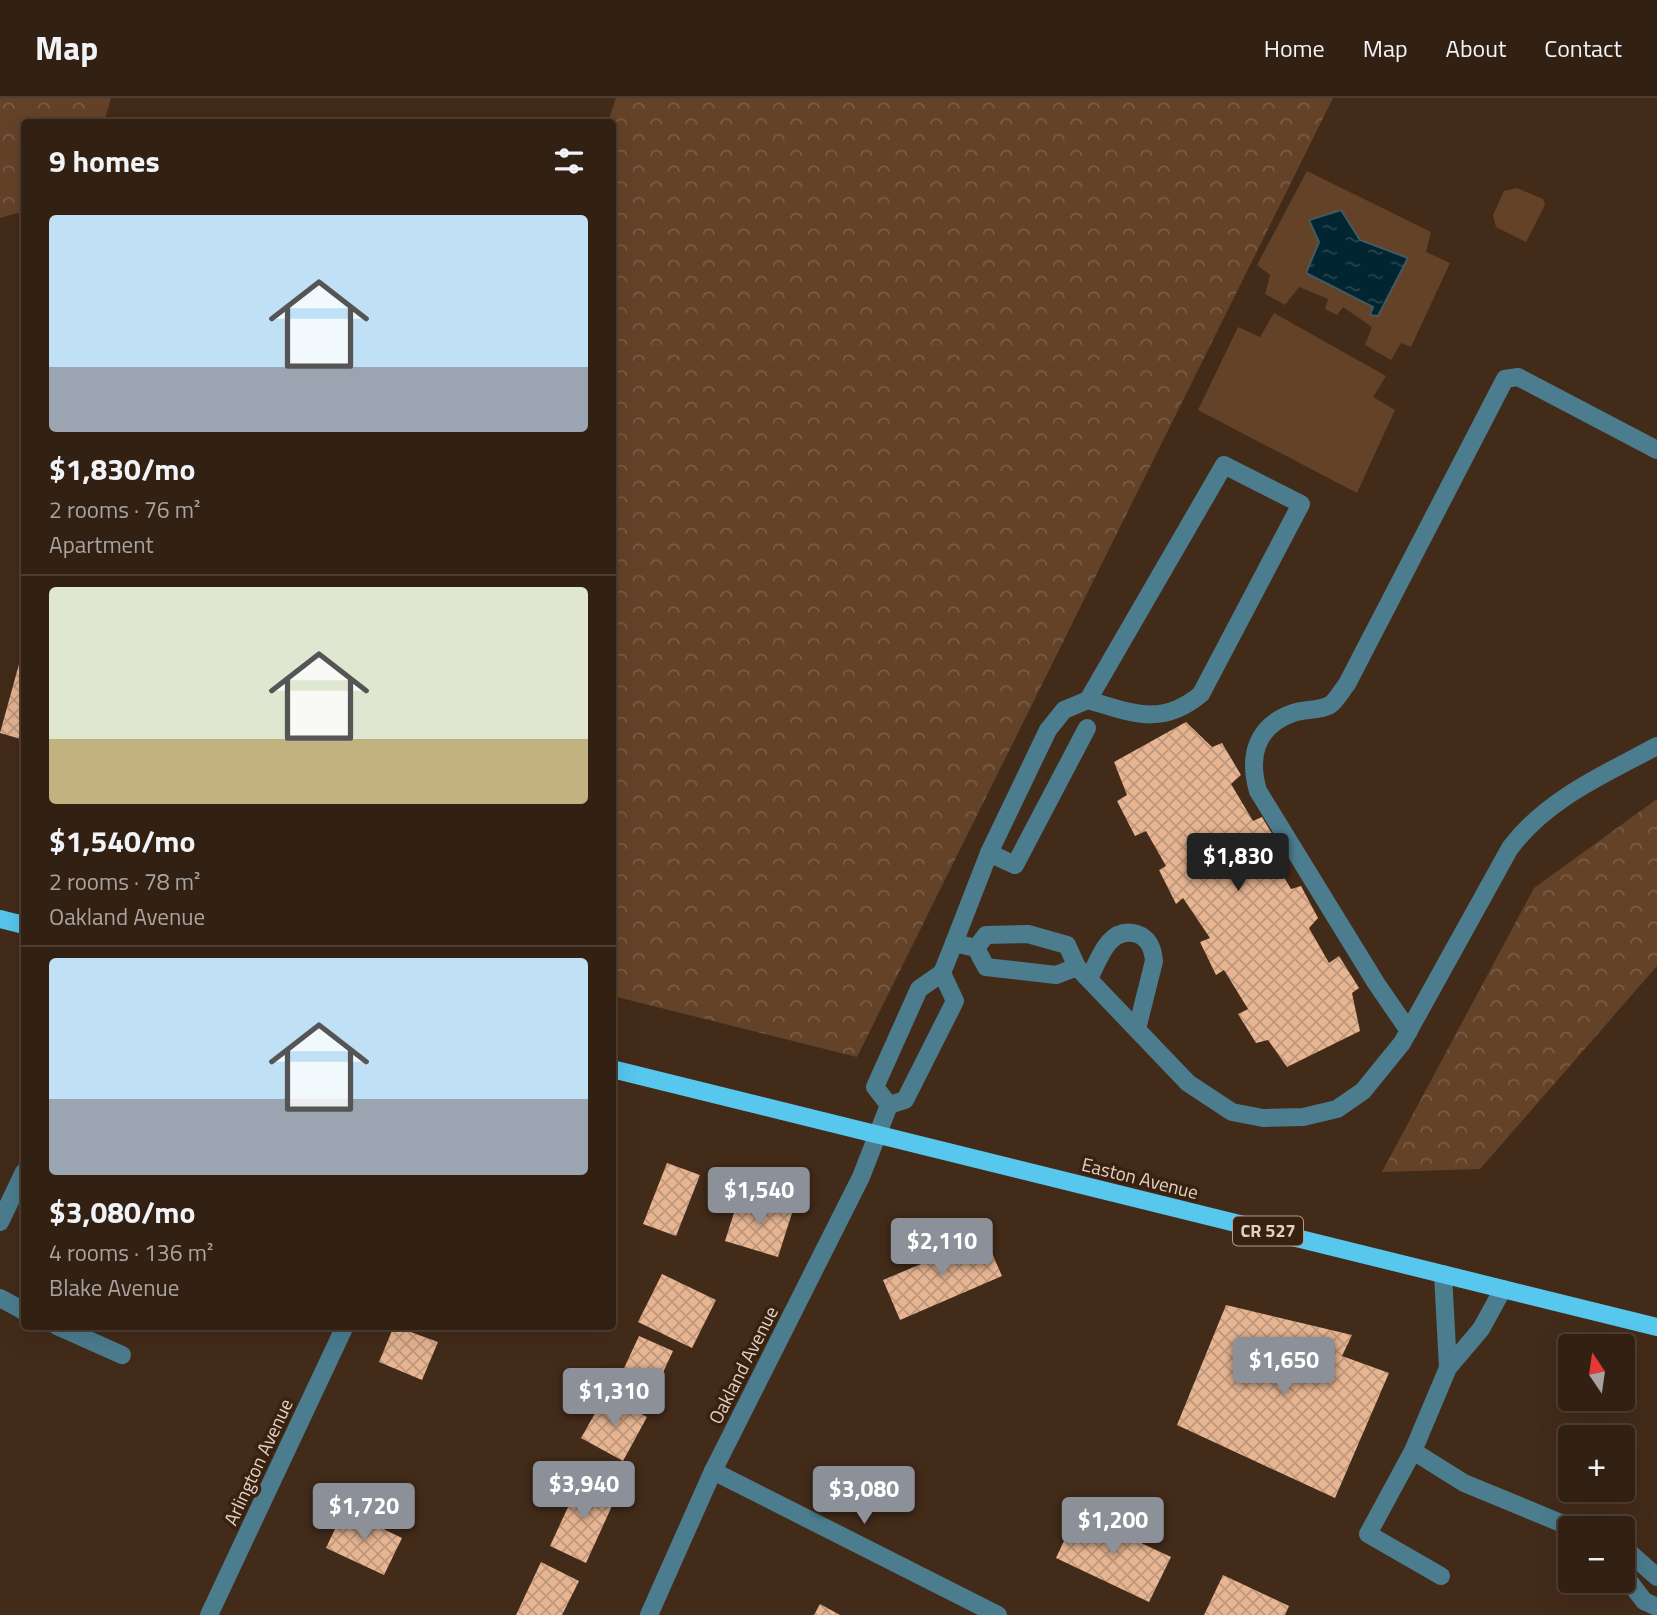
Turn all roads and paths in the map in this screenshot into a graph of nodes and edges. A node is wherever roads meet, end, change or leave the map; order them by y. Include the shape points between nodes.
1 (1657, 450) edge
2 (1088, 700) junction
3 (1087, 728) dead end
4 (1657, 746) edge
5 (989, 853) junction
6 (0, 919) edge
7 (21, 924) edge
8 (954, 943) junction
9 (976, 948) junction
10 (1083, 973) junction
11 (942, 974) junction
12 (1137, 1029) junction
13 (1409, 1031) junction
14 (616, 1070) edge
15 (889, 1105) junction
16 (878, 1135) junction
17 (21, 1178) edge
18 (0, 1222) edge
19 (1443, 1274) junction
20 (1503, 1289) junction
21 (0, 1298) edge
22 (21, 1309) edge
23 (1657, 1327) edge
24 (66, 1330) edge
25 (343, 1330) edge
26 (122, 1355) dead end
27 (1448, 1368) junction
28 (1413, 1451) junction
29 (713, 1471) junction
30 (1558, 1522) edge
31 (1635, 1558) edge
32 (1441, 1576) dead end
33 (1657, 1577) edge
34 (1635, 1589) edge
35 (1657, 1607) edge
36 (209, 1615) edge
37 (649, 1615) edge
38 (998, 1615) edge

1 - 13 street via 1518,377 1505,379 1347,684 1331,705 1292,713 1266,727 1257,744 1252,769 1258,791
2 - 2 street via 1145,717 1186,706 1201,694 1301,504 1224,464
2 - 5 street via 1064,710 1048,730
3 - 5 street via 1015,865
4 - 13 street via 1553,803 1527,825
5 - 8 street
6 - 7 main road
8 - 9 street
8 - 11 street
9 - 10 street via 986,967 1056,975
9 - 10 street via 986,935 1028,934 1068,945
10 - 12 street
10 - 12 street via 1114,936 1129,932 1144,936 1153,949 1154,961
11 - 15 street via 955,1002 905,1100
11 - 15 street via 919,989 875,1087
12 - 13 street via 1188,1083 1232,1112 1263,1118 1303,1117 1337,1109 1363,1091
14 - 16 main road, Easton Avenue / CR 527
15 - 16 street, Oakland Avenue
16 - 19 main road, Easton Avenue / CR 527
16 - 29 street, Oakland Avenue
17 - 18 street
19 - 20 main road, Easton Avenue / CR 527
19 - 27 street
20 - 23 main road, Easton Avenue / CR 527
20 - 27 street via 1481,1329
21 - 22 street
24 - 26 street
25 - 36 street, Arlington Avenue
27 - 28 street
28 - 30 street via 1464,1483
28 - 32 street via 1368,1534
29 - 37 street, Oakland Avenue
29 - 38 street
31 - 33 street
34 - 35 street via 1644,1601

